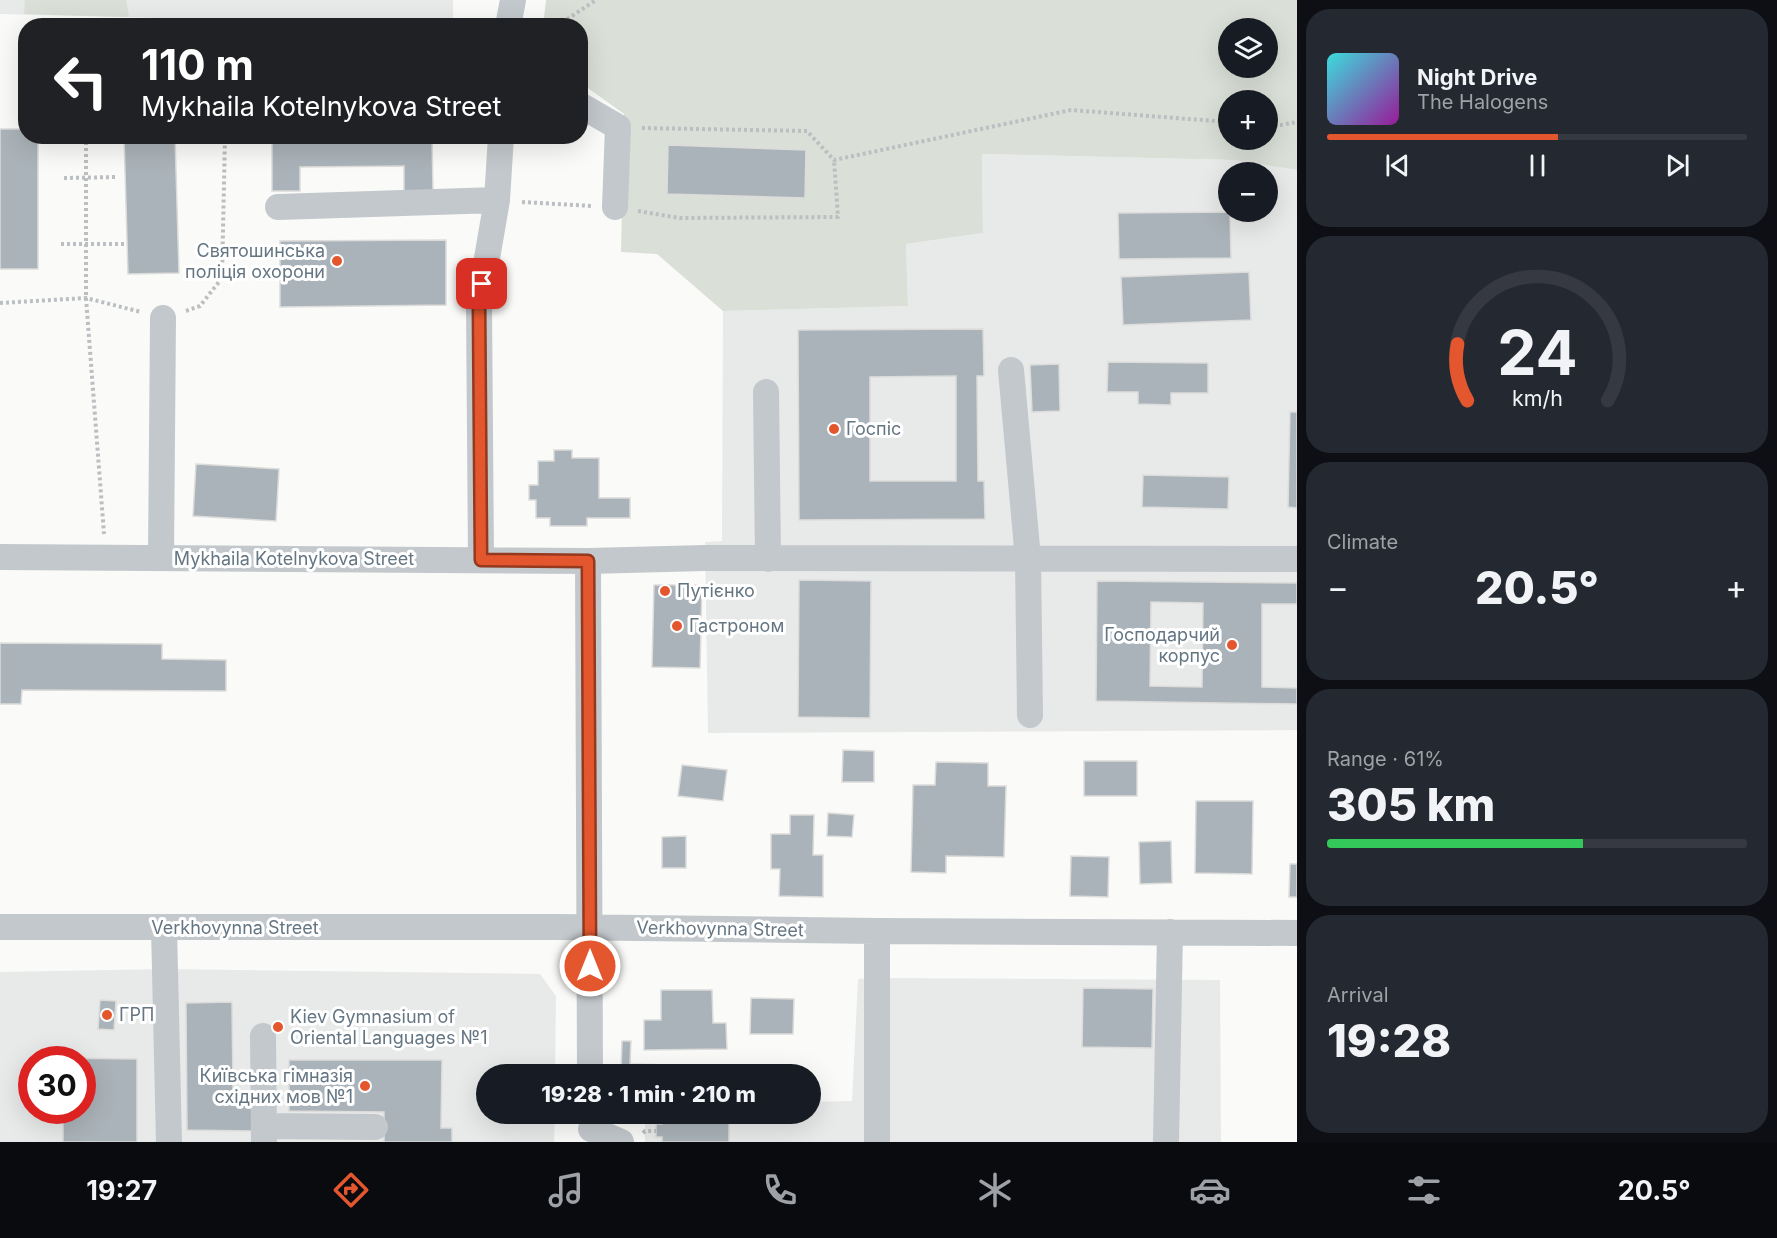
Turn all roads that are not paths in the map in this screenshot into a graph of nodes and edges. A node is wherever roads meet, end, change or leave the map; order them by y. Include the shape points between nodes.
1 (505, 0) edge
2 (513, 0) edge
3 (506, 18) edge
4 (509, 18) edge
5 (588, 110) edge
6 (500, 144) edge
7 (497, 200) junction
8 (278, 207) dead end
9 (615, 207) road end
10 (163, 318) road end
11 (1011, 370) dead end
12 (765, 392) dead end
13 (0, 558) edge
14 (161, 558) junction
15 (768, 559) junction
16 (1028, 559) junction
17 (1297, 559) edge
18 (481, 560) junction
19 (588, 561) junction
20 (1029, 716) dead end
21 (0, 927) edge
22 (164, 927) junction
23 (590, 928) junction
24 (878, 931) junction
25 (1170, 932) junction
26 (1297, 933) edge
27 (263, 1036) dead end
28 (591, 1064) edge
29 (375, 1127) dead end
30 (591, 1128) edge
31 (264, 1134) edge
32 (169, 1142) edge
33 (621, 1142) edge
34 (877, 1142) edge
35 (1166, 1142) edge

1 - 3 street
2 - 4 street
5 - 9 street via 618,127
6 - 7 street
7 - 8 street
7 - 18 street via 479,305
10 - 14 street
11 - 16 street
12 - 15 street
13 - 14 street, Mykhaila Kotelnykova Street
14 - 18 street, Mykhaila Kotelnykova Street
15 - 16 street, Mykhaila Kotelnykova Street
15 - 19 street, Mykhaila Kotelnykova Street
16 - 17 street, Mykhaila Kotelnykova Street
16 - 20 street
18 - 19 street, Mykhaila Kotelnykova Street
19 - 23 street
21 - 22 street, Verkhovynna Street
22 - 23 street, Verkhovynna Street
22 - 32 street
23 - 24 street, Verkhovynna Street
23 - 28 street
24 - 25 street, Verkhovynna Street
24 - 34 street
25 - 26 street, Verkhovynna Street
25 - 35 street
27 - 31 street
29 - 31 street
30 - 33 street

